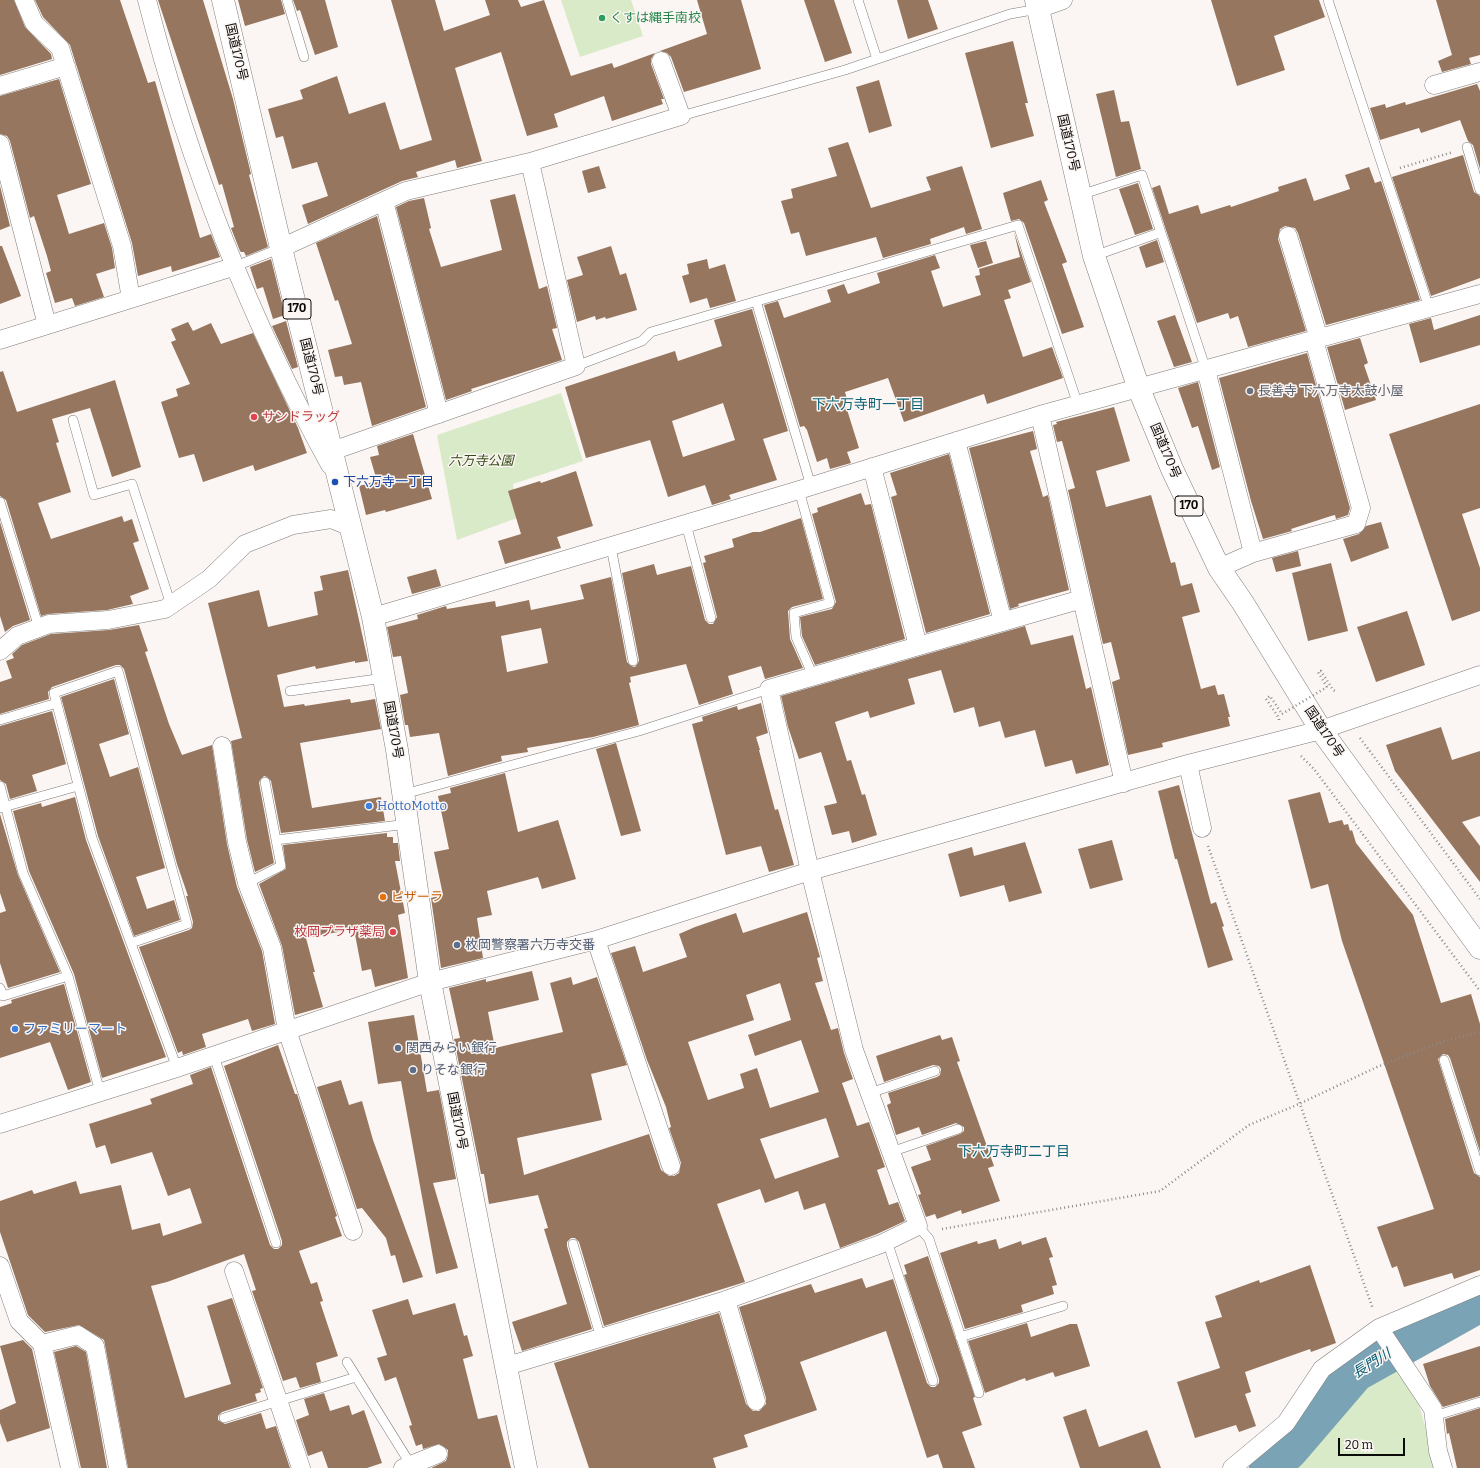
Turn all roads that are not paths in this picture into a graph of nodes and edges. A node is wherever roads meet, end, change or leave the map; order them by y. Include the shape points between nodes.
1 (24, 0) edge
2 (147, 0) edge
3 (223, 0) edge
4 (288, 0) edge
5 (858, 0) edge
6 (1063, 0) edge
7 (1328, 0) edge
8 (1037, 4) edge
9 (304, 57) dead end
10 (876, 59) junction
11 (661, 61) dead end
12 (66, 66) junction
13 (1480, 72) edge
14 (1434, 84) dead end
15 (0, 86) edge
16 (681, 116) junction
17 (0, 144) edge
18 (1467, 147) road end
19 (530, 162) junction
20 (1480, 190) edge
21 (1080, 195) junction
22 (384, 201) junction
23 (1159, 233) junction
24 (1288, 236) dead end
25 (281, 248) junction
26 (1094, 256) junction
27 (236, 266) junction
28 (1480, 294) edge
29 (130, 299) junction
30 (756, 301) junction
31 (1429, 308) junction
32 (47, 325) junction
33 (0, 340) edge
34 (1316, 340) junction
35 (576, 366) junction
36 (1206, 370) junction
37 (1139, 389) junction
38 (1078, 405) junction
39 (439, 414) junction
40 (1040, 415) junction
41 (73, 420) dead end
42 (956, 441) junction
43 (332, 450) junction
44 (872, 467) junction
45 (340, 482) junction
46 (805, 488) junction
47 (0, 502) edge
48 (686, 524) junction
49 (351, 527) junction
50 (611, 547) junction
51 (1252, 553) junction
52 (1220, 568) junction
53 (1082, 599) junction
54 (171, 605) junction
55 (373, 617) junction
56 (711, 618) dead end
57 (1003, 622) junction
58 (40, 628) junction
59 (918, 646) junction
60 (1, 647) edge
61 (633, 661) dead end
62 (1480, 675) edge
63 (813, 676) junction
64 (384, 678) junction
65 (769, 689) junction
66 (290, 691) dead end
67 (57, 703) junction
68 (0, 720) edge
69 (1321, 730) junction
70 (222, 746) dead end
71 (1188, 764) junction
72 (265, 782) dead end
73 (1124, 783) junction
74 (0, 786) edge
75 (78, 786) junction
76 (404, 794) junction
77 (3, 807) edge
78 (408, 824) junction
79 (1202, 828) road end
80 (276, 840) junction
81 (810, 871) junction
82 (247, 883) junction
83 (596, 940) junction
84 (131, 943) junction
85 (1480, 948) edge
86 (68, 976) junction
87 (430, 982) junction
88 (0, 988) edge
89 (287, 1030) junction
90 (214, 1056) junction
91 (1444, 1060) dead end
92 (177, 1068) junction
93 (935, 1071) dead end
94 (100, 1092) junction
95 (870, 1093) junction
96 (0, 1124) edge
97 (958, 1129) dead end
98 (891, 1152) junction
99 (671, 1166) dead end
100 (1480, 1171) edge
101 (918, 1226) junction
102 (353, 1231) dead end
103 (886, 1242) junction
104 (276, 1243) dead end
105 (573, 1244) dead end
106 (0, 1266) edge
107 (234, 1271) dead end
108 (1480, 1285) edge
109 (726, 1300) junction
110 (1062, 1306) dead end
111 (1379, 1328) junction
112 (960, 1337) junction
113 (601, 1338) junction
114 (42, 1344) junction
115 (347, 1362) dead end
116 (507, 1366) junction
117 (356, 1377) junction
118 (932, 1381) dead end
119 (979, 1393) dead end
120 (278, 1401) junction
121 (756, 1401) dead end
122 (1480, 1402) edge
123 (1434, 1416) junction
124 (224, 1418) dead end
125 (438, 1454) dead end
126 (407, 1466) edge
127 (70, 1468) edge
128 (118, 1468) edge
129 (301, 1468) edge
130 (526, 1468) edge
131 (1232, 1468) edge
132 (1443, 1468) edge

1 - 12 street via 34,22 60,48
2 - 27 street via 166,71 214,215
3 - 25 highway, 国道170号 / 170
4 - 9 lane
5 - 10 lane
6 - 8 street
7 - 31 lane
8 - 10 lane
8 - 21 highway, 国道170号 / 170
10 - 16 lane
11 - 16 street
12 - 15 street
12 - 29 street via 122,246
13 - 14 street
16 - 19 street
17 - 32 street
18 - 20 lane
19 - 22 street via 406,191
19 - 35 street
21 - 23 lane via 1142,175
21 - 26 highway, 国道170号 / 170
22 - 25 street
22 - 39 street
23 - 26 lane
23 - 36 lane
24 - 34 street
25 - 27 lane
25 - 43 highway, 国道170号 / 170
26 - 37 highway, 国道170号 / 170
27 - 29 street
27 - 45 street via 303,415
28 - 31 street
29 - 32 street
30 - 35 lane via 651,332 642,341
30 - 38 lane via 1018,225
30 - 46 lane
31 - 34 street
32 - 33 street
34 - 36 street
34 - 51 street via 1361,508 1356,524
35 - 39 street
36 - 37 street
36 - 51 street
37 - 38 street
37 - 52 highway, 国道170号 / 170 via 1172,469
38 - 40 street
39 - 43 street
40 - 42 street
40 - 53 street
41 - 54 lane via 94,495 132,484
42 - 44 street
42 - 57 street
43 - 45 highway, 国道170号 / 170
44 - 46 street
44 - 59 street
45 - 49 highway, 国道170号 / 170
46 - 48 street
46 - 63 lane via 830,603 794,613 796,637
47 - 58 lane
48 - 50 street
48 - 56 lane
49 - 54 street via 330,519 293,525 245,544 209,579
49 - 55 highway, 国道170号 / 170
50 - 55 street
50 - 61 lane
51 - 52 street
52 - 69 highway, 国道170号 / 170
53 - 57 street
53 - 73 street
54 - 58 street via 165,609 108,620 49,624
55 - 64 highway, 国道170号 / 170
57 - 59 street
58 - 60 street via 17,636
59 - 63 street
62 - 69 street
63 - 65 street
64 - 66 lane
64 - 76 highway, 国道170号 / 170
65 - 76 lane via 639,731
65 - 81 street
67 - 68 lane
67 - 75 lane
67 - 84 lane via 54,694 118,671 187,924
69 - 71 street
69 - 85 highway, 国道170号 / 170
70 - 82 street via 237,842
71 - 73 street
71 - 79 street
72 - 80 lane
73 - 81 street
74 - 77 lane
75 - 77 lane
75 - 84 lane via 92,838
76 - 78 highway, 国道170号 / 170
77 - 86 lane via 23,873
78 - 80 lane
78 - 87 highway, 国道170号 / 170
80 - 82 lane via 281,866
81 - 83 street
81 - 95 street via 854,1050
82 - 89 street via 272,948
83 - 87 street
83 - 99 street
84 - 92 lane
86 - 88 lane via 3,996
86 - 94 lane
87 - 89 street
87 - 116 highway, 国道170号 / 170
89 - 90 street
89 - 102 street
90 - 92 street
90 - 104 lane
91 - 100 lane
92 - 94 street
93 - 95 lane
94 - 96 street
95 - 98 street
97 - 98 lane
98 - 101 street
101 - 103 street
101 - 112 lane via 929,1239
103 - 109 street
103 - 118 lane
105 - 113 lane
106 - 114 street via 19,1321
107 - 120 street
108 - 111 street
109 - 113 street
109 - 121 street
110 - 112 lane
111 - 123 street via 1433,1409
111 - 131 street via 1322,1369 1286,1423
112 - 119 lane
113 - 116 street
114 - 127 street
114 - 128 street via 78,1335 95,1346
115 - 117 lane
116 - 130 highway, 国道170号 / 170
117 - 120 lane
117 - 126 lane
120 - 124 lane
120 - 129 street
122 - 123 lane
123 - 132 street via 1438,1451
125 - 126 street

